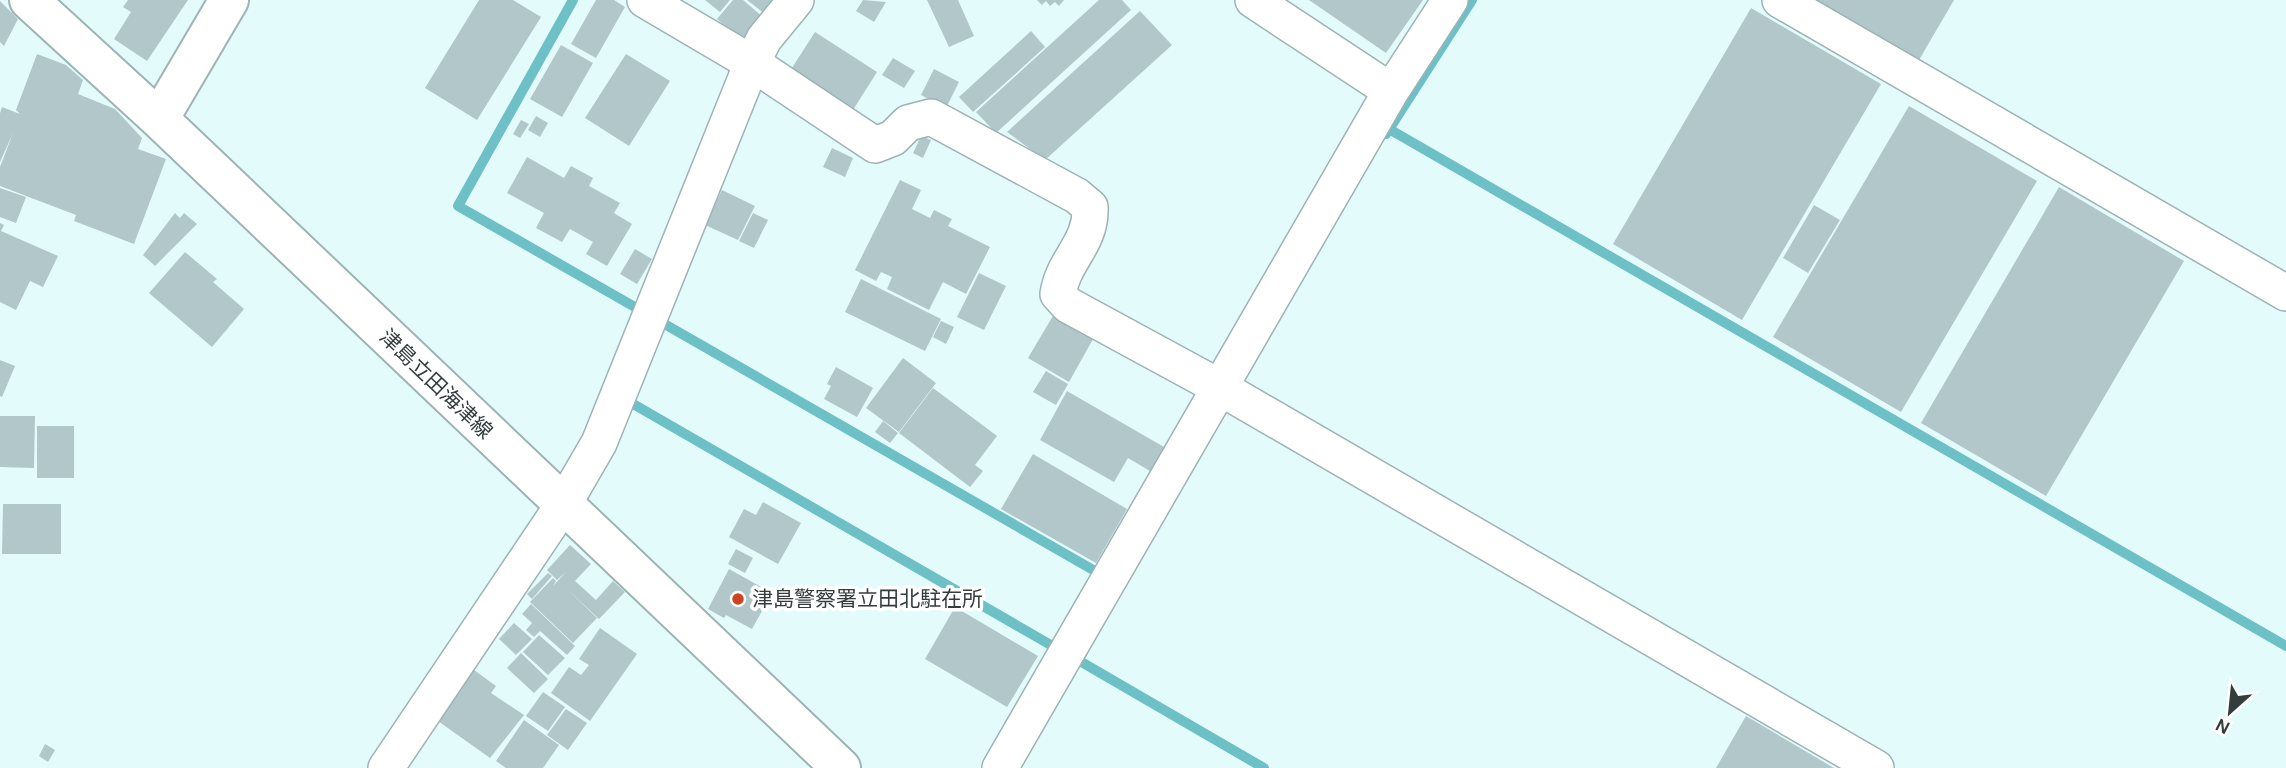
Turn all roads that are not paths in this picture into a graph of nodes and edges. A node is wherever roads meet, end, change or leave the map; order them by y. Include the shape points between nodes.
1 (30, 0) edge
2 (229, 0) edge
3 (645, 0) edge
4 (796, 0) edge
5 (1253, 0) edge
6 (1451, 0) edge
7 (1780, 0) edge
8 (752, 64) junction
9 (1391, 91) junction
10 (159, 119) junction
11 (2286, 293) edge
12 (1219, 387) junction
13 (564, 505) junction
14 (386, 768) edge
15 (841, 768) edge
16 (1000, 768) edge
17 (1876, 768) edge

1 - 10 main road, 津島立田海津線
2 - 10 main road
3 - 8 street
4 - 8 street via 764,39
5 - 9 street
6 - 9 street
7 - 11 street
8 - 12 street via 875,145 893,138 908,123 930,117 1077,196 1090,207 1091,225 1060,279 1058,294 1068,305
8 - 13 street via 604,430
9 - 12 street
10 - 13 main road, 津島立田海津線
12 - 16 street
12 - 17 street
13 - 14 street
13 - 15 main road, 津島立田海津線

